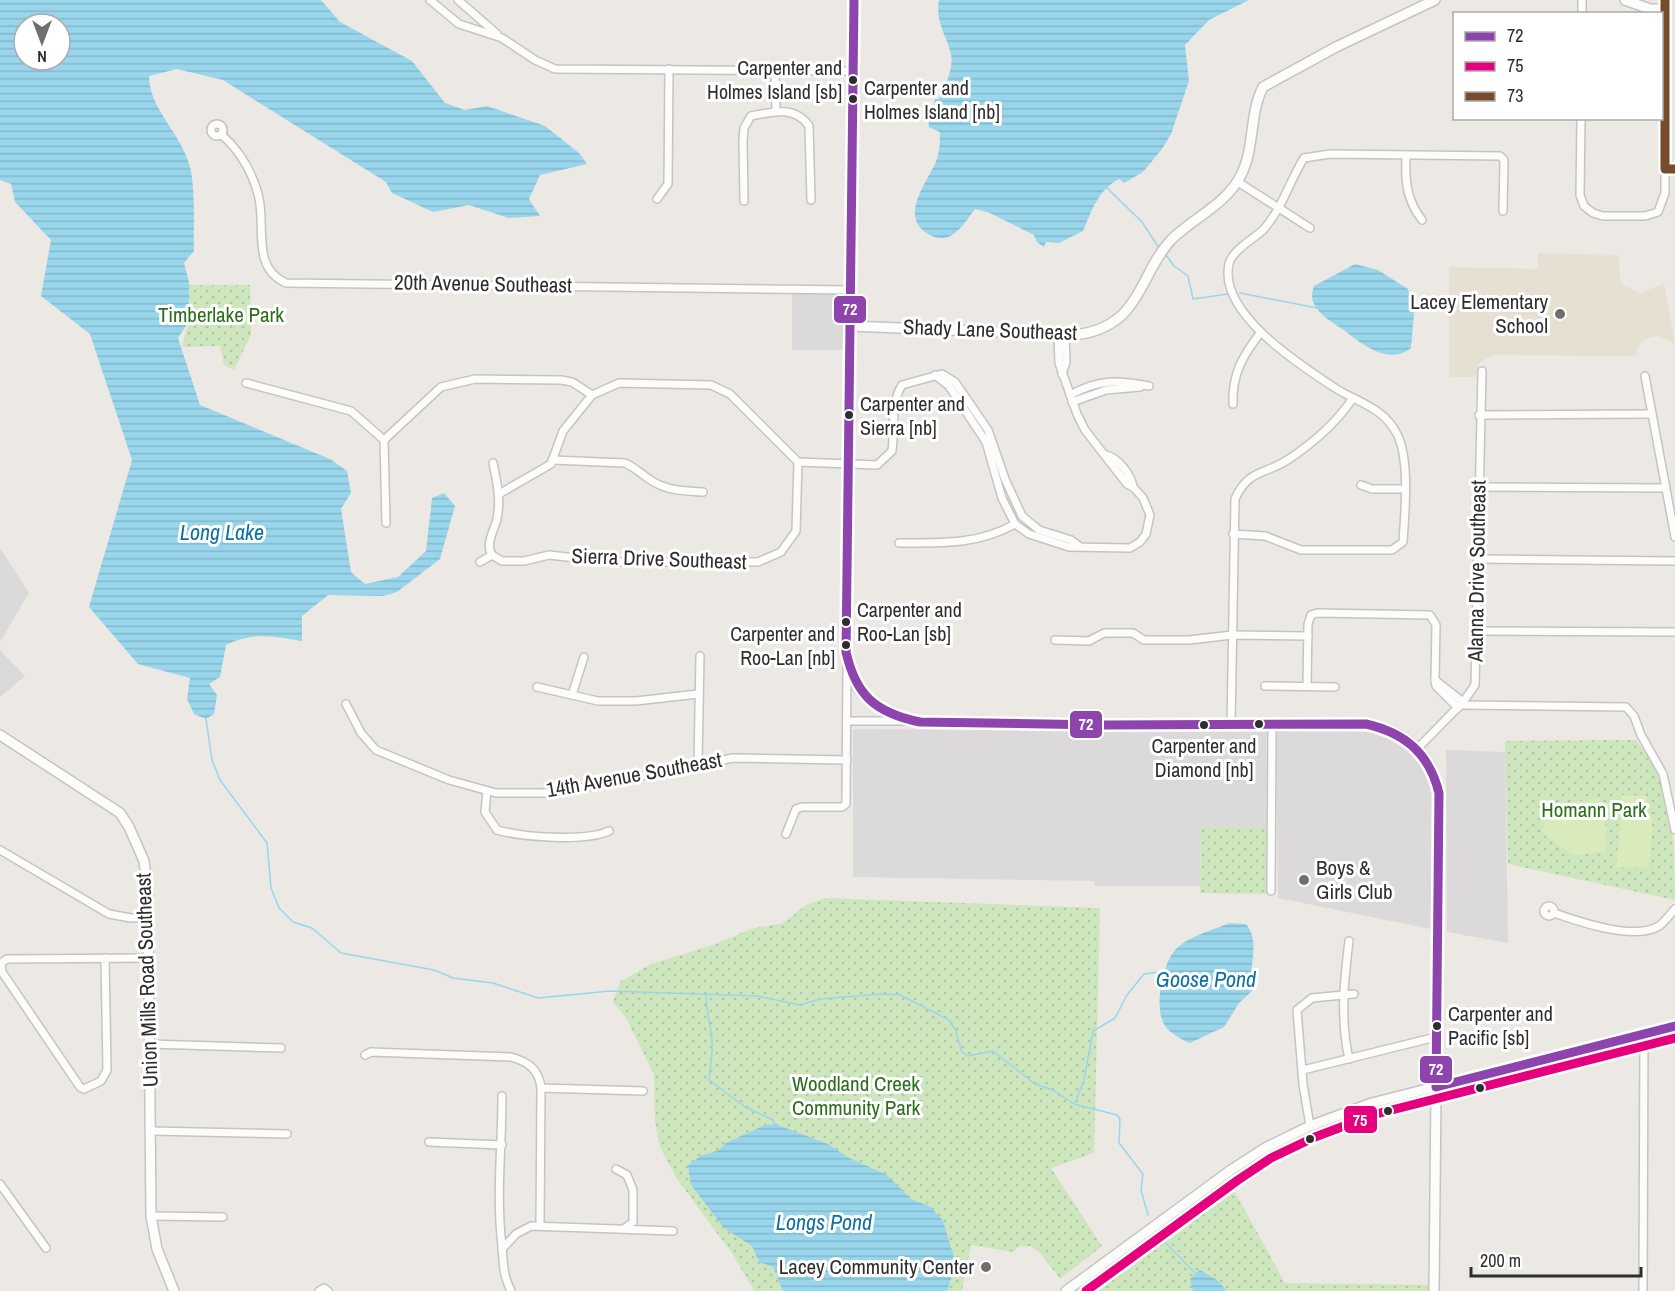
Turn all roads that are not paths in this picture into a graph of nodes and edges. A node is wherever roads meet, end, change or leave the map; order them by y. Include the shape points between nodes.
1 (430, 0) edge
2 (458, 0) edge
3 (854, 0) edge
4 (1435, 0) edge
5 (1625, 0) edge
6 (1665, 5) edge
7 (502, 38) junction
8 (669, 69) junction
9 (775, 71) junction
10 (853, 71) junction
11 (776, 111) junction
12 (1581, 120) edge
13 (221, 134) dead end
14 (1406, 155) junction
15 (1665, 169) junction
16 (1675, 169) edge
17 (1238, 182) junction
18 (657, 199) dead end
19 (811, 200) dead end
20 (744, 201) dead end
21 (1279, 210) junction
22 (1503, 211) dead end
23 (1422, 220) dead end
24 (1310, 228) dead end
25 (851, 290) junction
26 (850, 326) junction
27 (1260, 333) junction
28 (1062, 335) junction
29 (1482, 371) dead end
30 (936, 375) junction
31 (1645, 376) dead end
32 (246, 383) dead end
33 (592, 395) junction
34 (1353, 398) junction
35 (1071, 399) junction
36 (1233, 404) dead end
37 (1651, 414) junction
38 (1479, 415) junction
39 (384, 440) junction
40 (552, 460) junction
41 (798, 462) junction
42 (493, 463) dead end
43 (848, 465) junction
44 (1360, 485) dead end
45 (1479, 487) junction
46 (1665, 488) junction
47 (1403, 489) junction
48 (703, 492) dead end
49 (499, 494) junction
50 (386, 523) dead end
51 (1015, 524) junction
52 (1233, 534) junction
53 (1675, 537) edge
54 (898, 543) dead end
55 (1078, 546) junction
56 (492, 555) junction
57 (1477, 560) junction
58 (1675, 561) edge
59 (480, 562) dead end
60 (1477, 631) junction
61 (1675, 632) edge
62 (1232, 635) junction
63 (1308, 636) junction
64 (1055, 640) dead end
65 (700, 656) dead end
66 (584, 657) dead end
67 (847, 662) junction
68 (1264, 686) dead end
69 (537, 687) dead end
70 (1307, 687) junction
71 (1335, 687) dead end
72 (698, 694) junction
73 (572, 695) junction
74 (346, 704) dead end
75 (1461, 705) junction
76 (848, 721) junction
77 (920, 722) junction
78 (1231, 725) junction
79 (1272, 725) junction
80 (0, 735) edge
81 (1418, 748) junction
82 (847, 760) junction
83 (698, 764) junction
84 (487, 791) junction
85 (1675, 830) edge
86 (609, 831) dead end
87 (786, 834) dead end
88 (0, 850) edge
89 (1271, 891) dead end
90 (1675, 909) edge
91 (1554, 913) dead end
92 (149, 917) junction
93 (1349, 941) dead end
94 (105, 958) junction
95 (150, 958) junction
96 (1343, 993) junction
97 (1354, 994) dead end
98 (1675, 1026) edge
99 (1644, 1034) junction
100 (1436, 1037) junction
101 (150, 1044) junction
102 (281, 1047) dead end
103 (365, 1055) dead end
104 (1349, 1059) junction
105 (1303, 1070) junction
106 (1436, 1087) junction
107 (541, 1088) junction
108 (643, 1091) dead end
109 (502, 1096) dead end
110 (1310, 1126) junction
111 (151, 1131) junction
112 (287, 1134) dead end
113 (429, 1142) dead end
114 (502, 1144) junction
115 (616, 1169) dead end
116 (0, 1184) edge
117 (151, 1216) junction
118 (223, 1217) dead end
119 (540, 1226) junction
120 (625, 1228) junction
121 (673, 1231) dead end
122 (46, 1248) dead end
123 (502, 1249) junction
124 (174, 1291) edge
125 (319, 1291) edge
126 (328, 1291) edge
127 (511, 1291) edge
128 (1066, 1291) edge
129 (1434, 1291) edge
130 (1643, 1291) edge

1 - 7 street via 459,24
2 - 7 street
3 - 10 street
4 - 17 street, Shady Lane Southeast via 1263,87
5 - 6 street via 1650,9
6 - 15 street
7 - 8 street via 555,69
8 - 9 street
8 - 18 street via 668,184
9 - 10 street
9 - 11 street
10 - 25 street
11 - 19 street via 807,116
11 - 20 street via 750,114 744,128
12 - 15 street via 1582,203 1589,211 1630,217 1658,212 1665,193
13 - 25 street, 20th Avenue Southeast via 239,153 258,194 262,252 267,267 286,283
14 - 21 street via 1321,154 1304,158
14 - 22 street via 1500,156 1504,160
14 - 23 street via 1406,191
15 - 16 street
17 - 21 street
17 - 28 street, Shady Lane Southeast via 1171,240 1122,315 1097,330
21 - 24 street
21 - 27 street via 1261,232 1230,258 1228,265 1234,299
25 - 26 street
26 - 28 street, Shady Lane Southeast
26 - 43 street
27 - 34 street
27 - 36 street via 1238,365
28 - 35 street via 1066,362 1062,374
29 - 38 street, Alanna Drive Southeast
30 - 43 street via 902,385 897,393 892,451 885,460 876,465
30 - 51 street via 949,386 986,442 1002,498
30 - 55 street via 942,374 955,382 988,429 1022,516 1039,530
31 - 37 street
32 - 39 street via 351,411
33 - 39 street via 561,380 461,381 434,393
33 - 40 street via 563,431
33 - 41 street via 619,383 711,385 730,394
34 - 47 street via 1385,416 1396,432 1404,458
34 - 52 street via 1339,417 1290,458 1246,479 1233,507
35 - 35 street via 1106,390 1149,386 1116,381 1090,384
35 - 55 street via 1085,430 1132,479 1150,515 1146,534 1130,548
37 - 38 street
37 - 46 street
38 - 45 street, Alanna Drive Southeast
39 - 50 street
40 - 48 street via 625,464 670,489
40 - 49 street via 532,477
41 - 43 street
41 - 56 street, Sierra Drive Southeast via 796,531 781,552 758,562 612,562 549,555 502,561
42 - 49 street
43 - 67 street
44 - 47 street
45 - 46 street
45 - 57 street, Alanna Drive Southeast
46 - 53 street
47 - 52 street via 1402,542 1392,550 1301,550 1265,536
49 - 56 street via 489,543
51 - 54 street via 980,540
51 - 55 street via 1029,534 1069,547
52 - 62 street
56 - 59 street
57 - 58 street
57 - 60 street, Alanna Drive Southeast
60 - 61 street
60 - 75 street, Alanna Drive Southeast via 1475,685
62 - 63 street
62 - 64 street via 1144,640 1133,633 1104,633 1089,640
62 - 78 street
63 - 70 street
63 - 75 street via 1309,619 1317,613 1430,615 1436,625 1436,680
65 - 72 street
66 - 73 street
67 - 76 street
67 - 77 street via 858,687 874,705 896,717
68 - 70 street
69 - 73 street
70 - 71 street
72 - 73 street via 636,701 598,701
72 - 83 street
74 - 84 street, 14th Avenue Southeast via 361,733 376,750
75 - 81 street, Alanna Drive Southeast
75 - 85 street via 1626,707 1663,774
76 - 77 street
76 - 82 street
77 - 78 street
78 - 79 street
79 - 81 street via 1366,724 1394,731
79 - 89 street
80 - 92 street, Union Mills Road Southeast via 120,813 144,861
81 - 100 street via 1433,771 1439,793
82 - 83 street, 14th Avenue Southeast via 733,758
82 - 87 street via 846,804 796,809
83 - 84 street, 14th Avenue Southeast via 576,789 518,794
84 - 86 street via 485,812 497,830 529,835 598,836
88 - 92 street via 108,914
90 - 91 street via 1661,926 1640,932 1578,922
92 - 95 street, Union Mills Road Southeast
93 - 96 street
94 - 94 street via 7,959 1,963 3,972 84,1089 101,1082 107,1070
94 - 95 street
95 - 101 street, Union Mills Road Southeast
96 - 97 street
96 - 104 street
96 - 105 street via 1312,998 1297,1010
98 - 99 street
99 - 106 street
99 - 130 street
100 - 104 street
100 - 106 street
101 - 102 street
101 - 111 street, Union Mills Road Southeast
103 - 107 street via 371,1052 512,1057 532,1066
104 - 105 street
105 - 110 street
106 - 110 street via 1372,1103
106 - 129 street
107 - 108 street
107 - 119 street
109 - 114 street
110 - 128 street via 1231,1170
111 - 112 street
111 - 117 street, Union Mills Road Southeast
113 - 114 street
114 - 123 street via 497,1197
115 - 120 street via 627,1175 633,1190 633,1222
116 - 122 street
117 - 118 street
117 - 124 street, Union Mills Road Southeast via 157,1249
119 - 120 street
119 - 123 street via 524,1230
120 - 121 street
123 - 127 street via 501,1266
125 - 126 street

